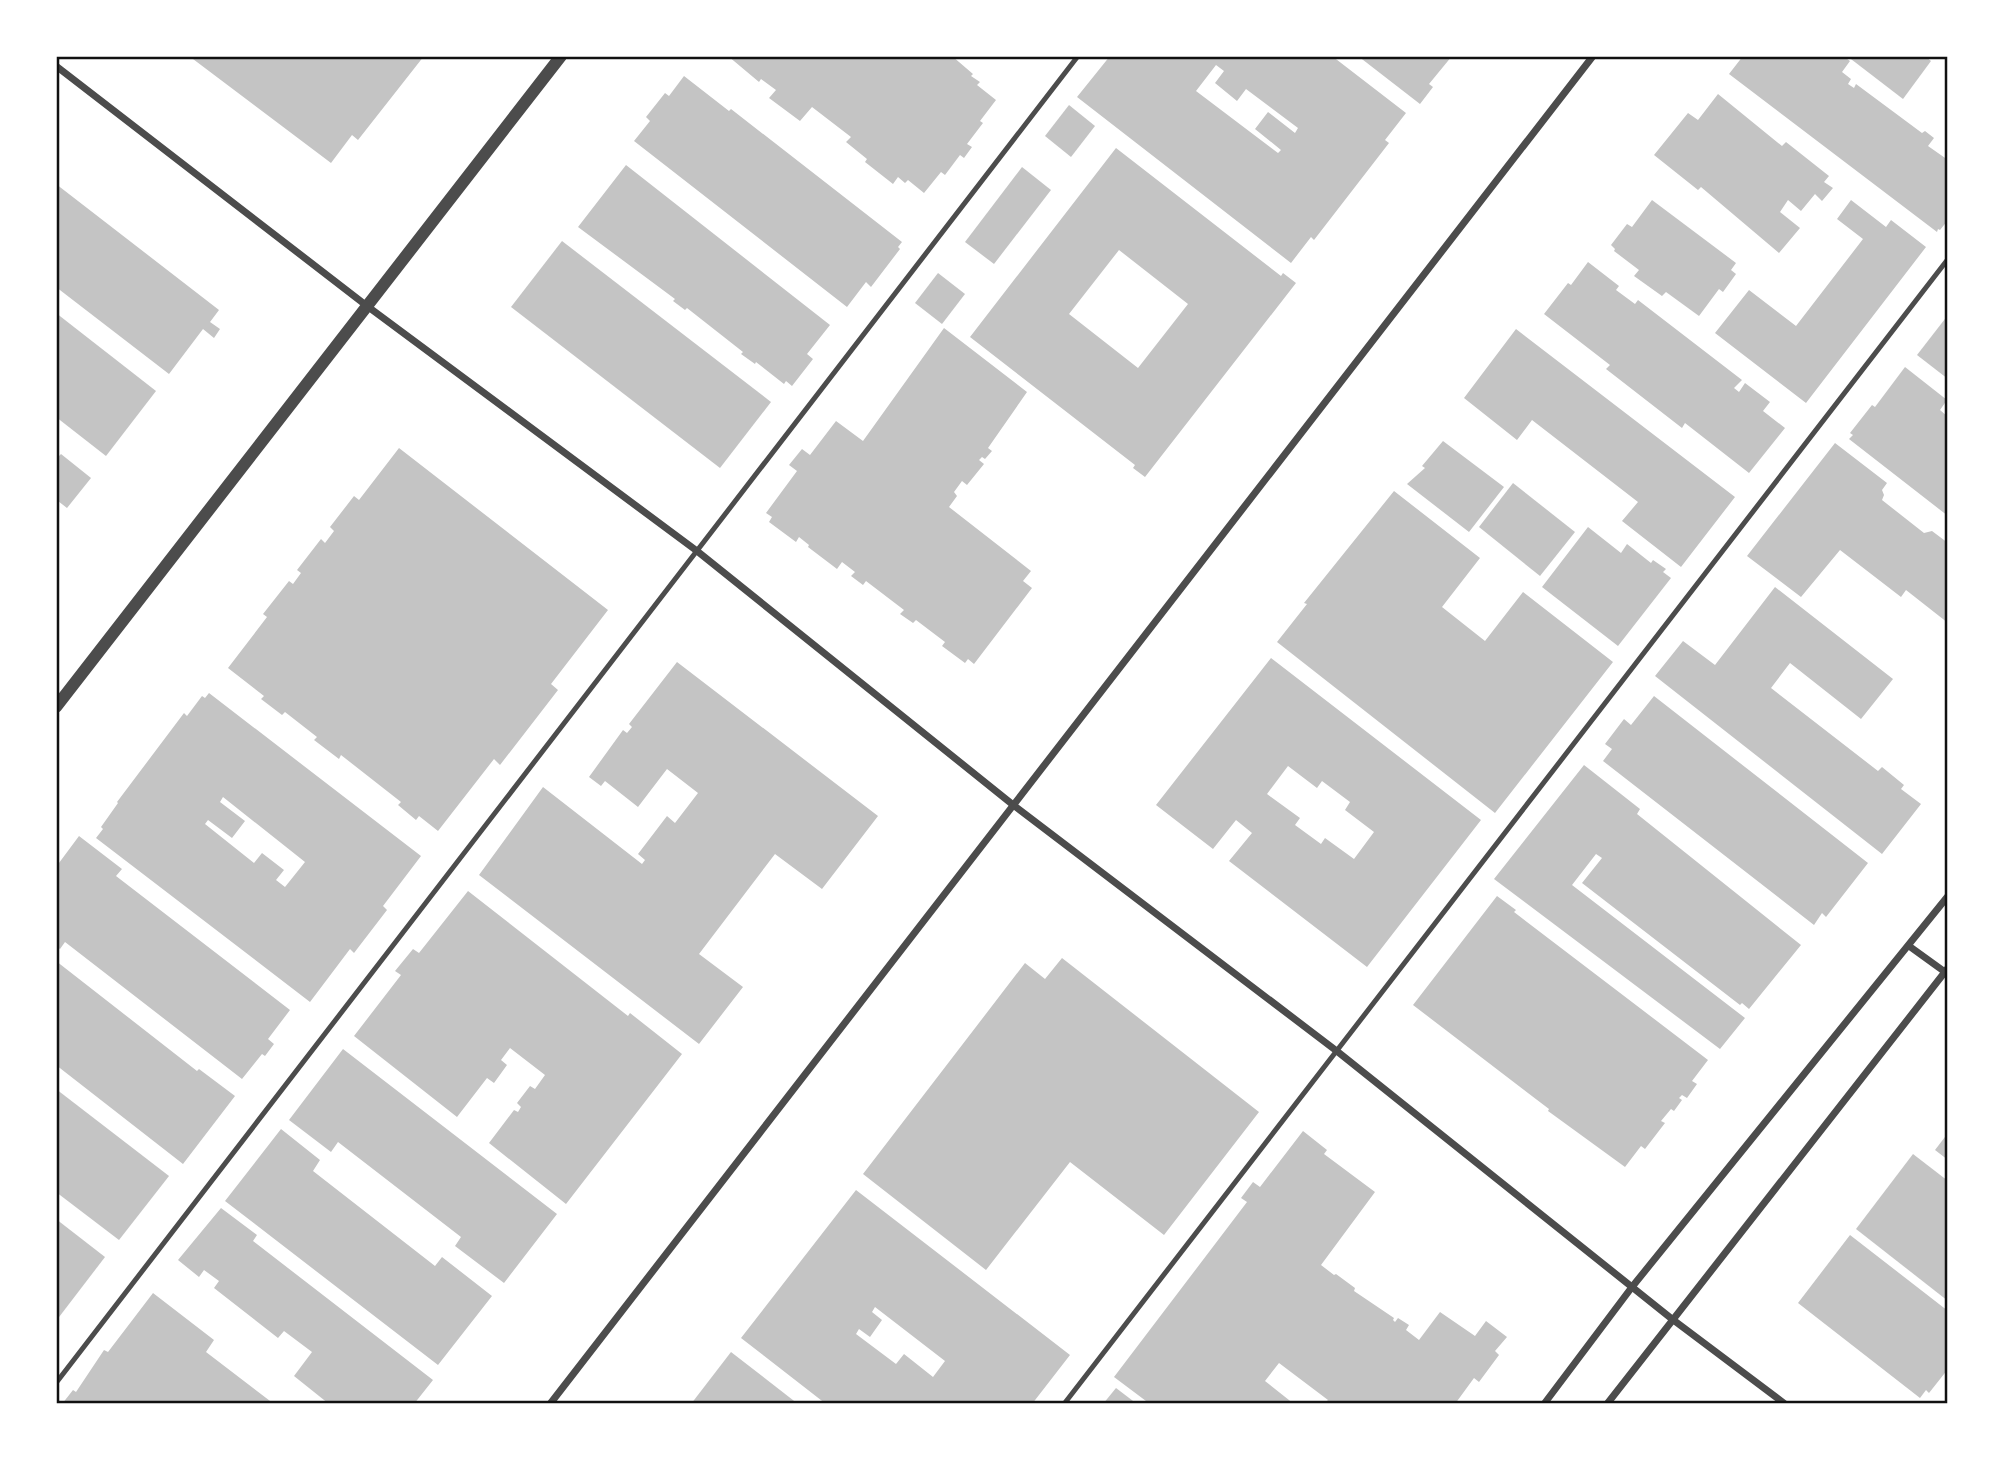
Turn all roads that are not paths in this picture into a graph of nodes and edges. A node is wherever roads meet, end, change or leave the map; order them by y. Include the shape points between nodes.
1 (561, 56) edge
2 (1078, 56) edge
3 (1593, 56) edge
4 (56, 66) edge
5 (1948, 259) edge
6 (367, 306) junction
7 (698, 551) junction
8 (56, 707) edge
9 (1012, 804) junction
10 (1948, 896) edge
11 (1909, 946) junction
12 (1947, 970) edge
13 (1338, 1052) junction
14 (1632, 1287) junction
15 (1672, 1319) junction
16 (56, 1383) edge
17 (550, 1404) edge
18 (1064, 1404) edge
19 (1544, 1404) edge
20 (1608, 1404) edge
21 (1786, 1404) edge

1 - 6 street
2 - 7 lane
3 - 9 street
4 - 6 street
5 - 13 lane
6 - 7 street
6 - 8 street
7 - 9 street
7 - 16 lane
9 - 13 street
9 - 17 street
10 - 11 street
11 - 12 street
11 - 14 street
12 - 15 street
13 - 14 street
13 - 18 lane
14 - 15 street
14 - 19 street
15 - 20 street
15 - 21 street

